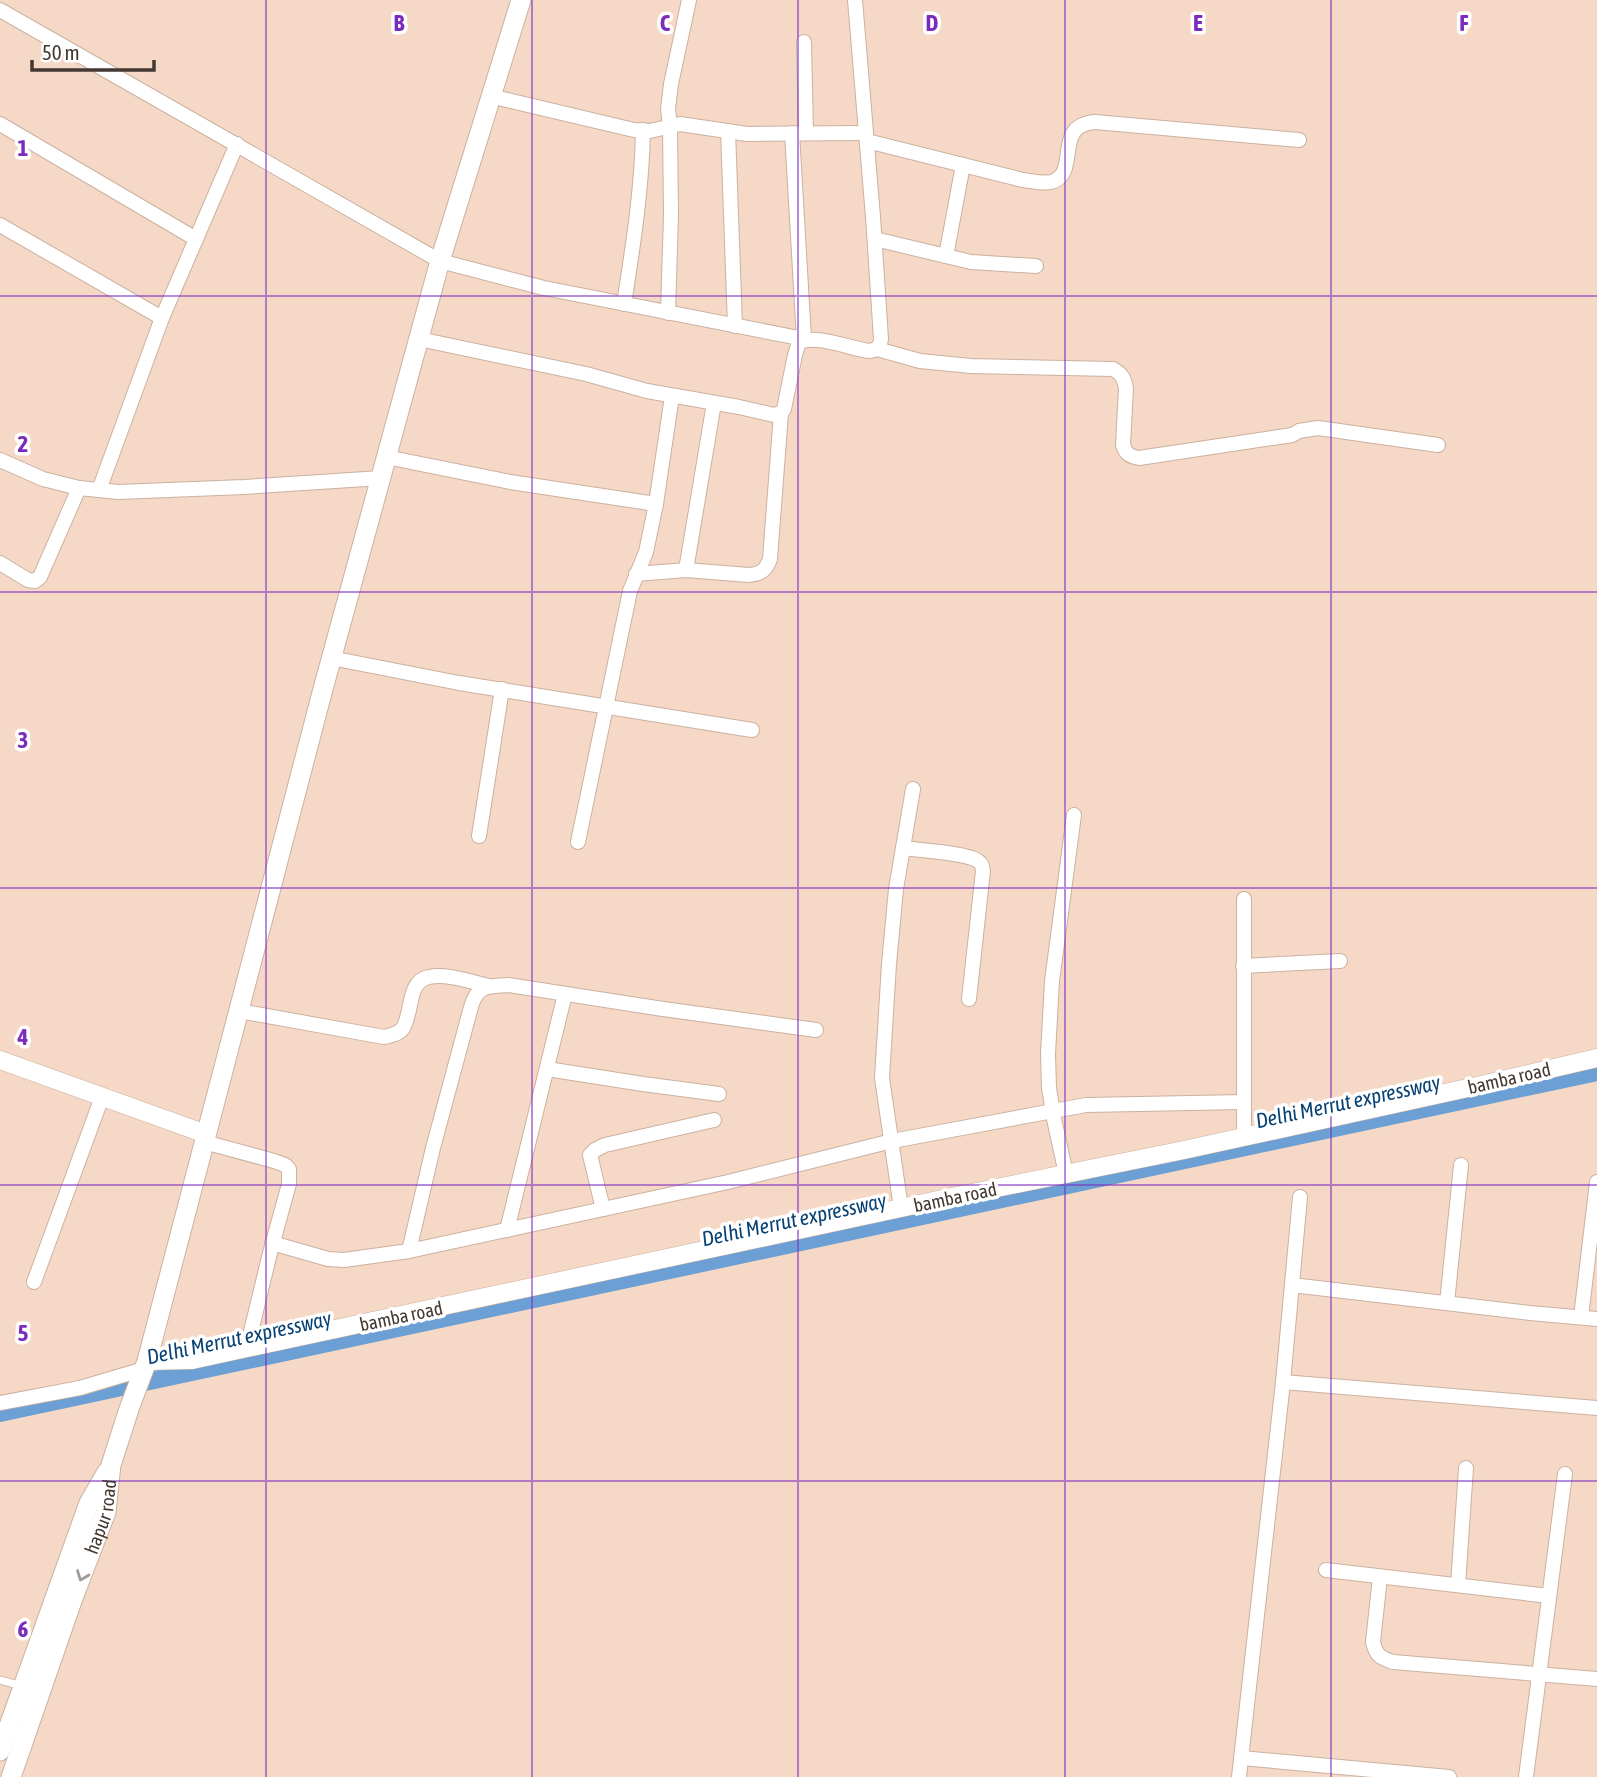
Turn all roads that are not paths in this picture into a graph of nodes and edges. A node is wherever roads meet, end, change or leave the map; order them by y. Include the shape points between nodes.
1 (521, 0) edge
2 (689, 0) edge
3 (855, 0) edge
4 (0, 10) edge
5 (804, 41) dead end
6 (490, 96) junction
7 (0, 124) edge
8 (670, 126) junction
9 (643, 130) junction
10 (728, 131) junction
11 (799, 133) junction
12 (866, 137) junction
13 (1299, 140) dead end
14 (237, 144) junction
15 (963, 165) junction
16 (0, 225) edge
17 (196, 239) junction
18 (875, 239) junction
19 (946, 256) junction
20 (440, 261) junction
21 (1037, 266) dead end
22 (624, 304) junction
23 (668, 313) junction
24 (162, 318) junction
25 (735, 326) junction
26 (419, 339) junction
27 (804, 340) junction
28 (877, 349) junction
29 (672, 396) junction
30 (714, 403) junction
31 (781, 414) junction
32 (1438, 445) dead end
33 (386, 457) junction
34 (0, 460) edge
35 (380, 478) junction
36 (79, 488) junction
37 (99, 490) junction
38 (656, 504) junction
39 (0, 563) edge
40 (686, 570) junction
41 (636, 574) junction
42 (331, 658) junction
43 (502, 690) junction
44 (605, 706) junction
45 (752, 730) dead end
46 (913, 789) dead end
47 (1074, 816) dead end
48 (480, 836) dead end
49 (578, 842) dead end
50 (903, 848) junction
51 (1244, 900) dead end
52 (1340, 961) dead end
53 (1243, 966) junction
54 (489, 986) junction
55 (565, 994) junction
56 (969, 999) dead end
57 (239, 1011) junction
58 (816, 1030) dead end
59 (1597, 1058) edge
60 (0, 1060) edge
61 (547, 1069) junction
62 (719, 1094) dead end
63 (102, 1097) junction
64 (1244, 1101) junction
65 (1053, 1111) junction
66 (714, 1120) dead end
67 (1244, 1137) junction
68 (205, 1138) junction
69 (892, 1141) junction
70 (1461, 1166) dead end
71 (1066, 1174) junction
72 (1597, 1182) edge
73 (1300, 1197) dead end
74 (901, 1208) junction
75 (603, 1209) junction
76 (507, 1230) junction
77 (272, 1243) junction
78 (409, 1251) junction
79 (34, 1282) dead end
80 (1292, 1285) junction
81 (1447, 1303) junction
82 (1581, 1318) junction
83 (1597, 1319) edge
84 (247, 1348) junction
85 (145, 1368) junction
86 (1283, 1382) junction
87 (0, 1403) edge
88 (1597, 1408) edge
89 (111, 1465) junction
90 (1466, 1468) dead end
91 (1564, 1474) dead end
92 (1326, 1570) dead end
93 (1380, 1577) junction
94 (1458, 1585) junction
95 (1549, 1596) junction
96 (1539, 1673) junction
97 (1597, 1679) edge
98 (0, 1680) edge
99 (23, 1686) junction
100 (0, 1751) edge
101 (1241, 1758) junction
102 (11, 1777) edge
103 (1239, 1777) edge
104 (1449, 1777) edge
105 (1526, 1777) edge

1 - 6 main road
2 - 8 street via 671,84
3 - 12 street
4 - 14 street
5 - 11 street
6 - 9 street
6 - 20 main road
7 - 17 street
8 - 9 street
8 - 10 street
8 - 23 street
9 - 22 street via 639,210
10 - 11 street
10 - 25 street
11 - 12 street
11 - 27 street
12 - 15 street
12 - 18 street
13 - 15 street via 1084,122 1071,136 1065,170 1055,181 1023,180
14 - 17 street
14 - 20 street
15 - 19 street
16 - 24 street
17 - 24 street
18 - 19 street
18 - 28 street via 881,339
19 - 21 street
20 - 22 street
20 - 26 main road
22 - 23 street
23 - 25 street
24 - 37 street
25 - 27 street
26 - 29 street
26 - 33 main road
27 - 28 street
27 - 31 street via 797,347
28 - 32 street via 920,361 971,366 1113,369 1121,373 1126,388 1123,445 1131,457 1318,428
29 - 30 street
29 - 38 street
30 - 31 street
30 - 40 street
31 - 40 street via 767,569 749,575
33 - 35 main road
33 - 38 street via 509,482
34 - 36 street via 43,479
35 - 37 street
35 - 42 main road
36 - 37 street
36 - 39 street via 40,577 28,580
38 - 41 street via 646,552
40 - 41 street
41 - 44 street
42 - 43 street
42 - 57 main road
43 - 44 street
43 - 48 street
44 - 45 street
44 - 49 street
46 - 50 street
47 - 65 street via 1052,981 1048,1054
50 - 56 street via 965,856 981,864
50 - 69 street via 883,1053
51 - 53 street
52 - 53 street
53 - 64 street
54 - 55 street
54 - 57 street via 427,977 413,992 403,1029 384,1037
54 - 78 street via 473,997
55 - 58 street
55 - 61 street
57 - 68 main road
59 - 67 street, bamba road
60 - 63 street
61 - 62 street
61 - 76 street
63 - 68 street
63 - 79 street
64 - 65 street via 1086,1105
64 - 67 street
65 - 69 street
65 - 71 street
66 - 75 street via 595,1150 591,1163
67 - 71 street, bamba road
68 - 77 street via 289,1169
68 - 85 main road
69 - 74 street
69 - 75 street
70 - 81 street
71 - 74 street, bamba road
72 - 82 street
73 - 80 street
74 - 84 street, bamba road
75 - 76 street
76 - 78 street
77 - 78 street via 344,1260
77 - 84 street
80 - 81 street
80 - 86 street
81 - 82 street
82 - 83 street
84 - 85 street, bamba road
85 - 87 street via 80,1388
85 - 89 main road
86 - 88 street
86 - 101 street
89 - 99 main road, hapur road via 89,1503
89 -> 102 main road, hapur road via 106,1512
90 - 94 street
91 - 95 street
92 - 93 street
93 - 94 street
93 - 96 street via 1373,1642 1382,1658
94 - 95 street
95 - 96 street
96 - 97 street
96 - 105 street
98 - 99 lane
99 - 100 main road, hapur road
101 - 103 street
101 - 104 street

